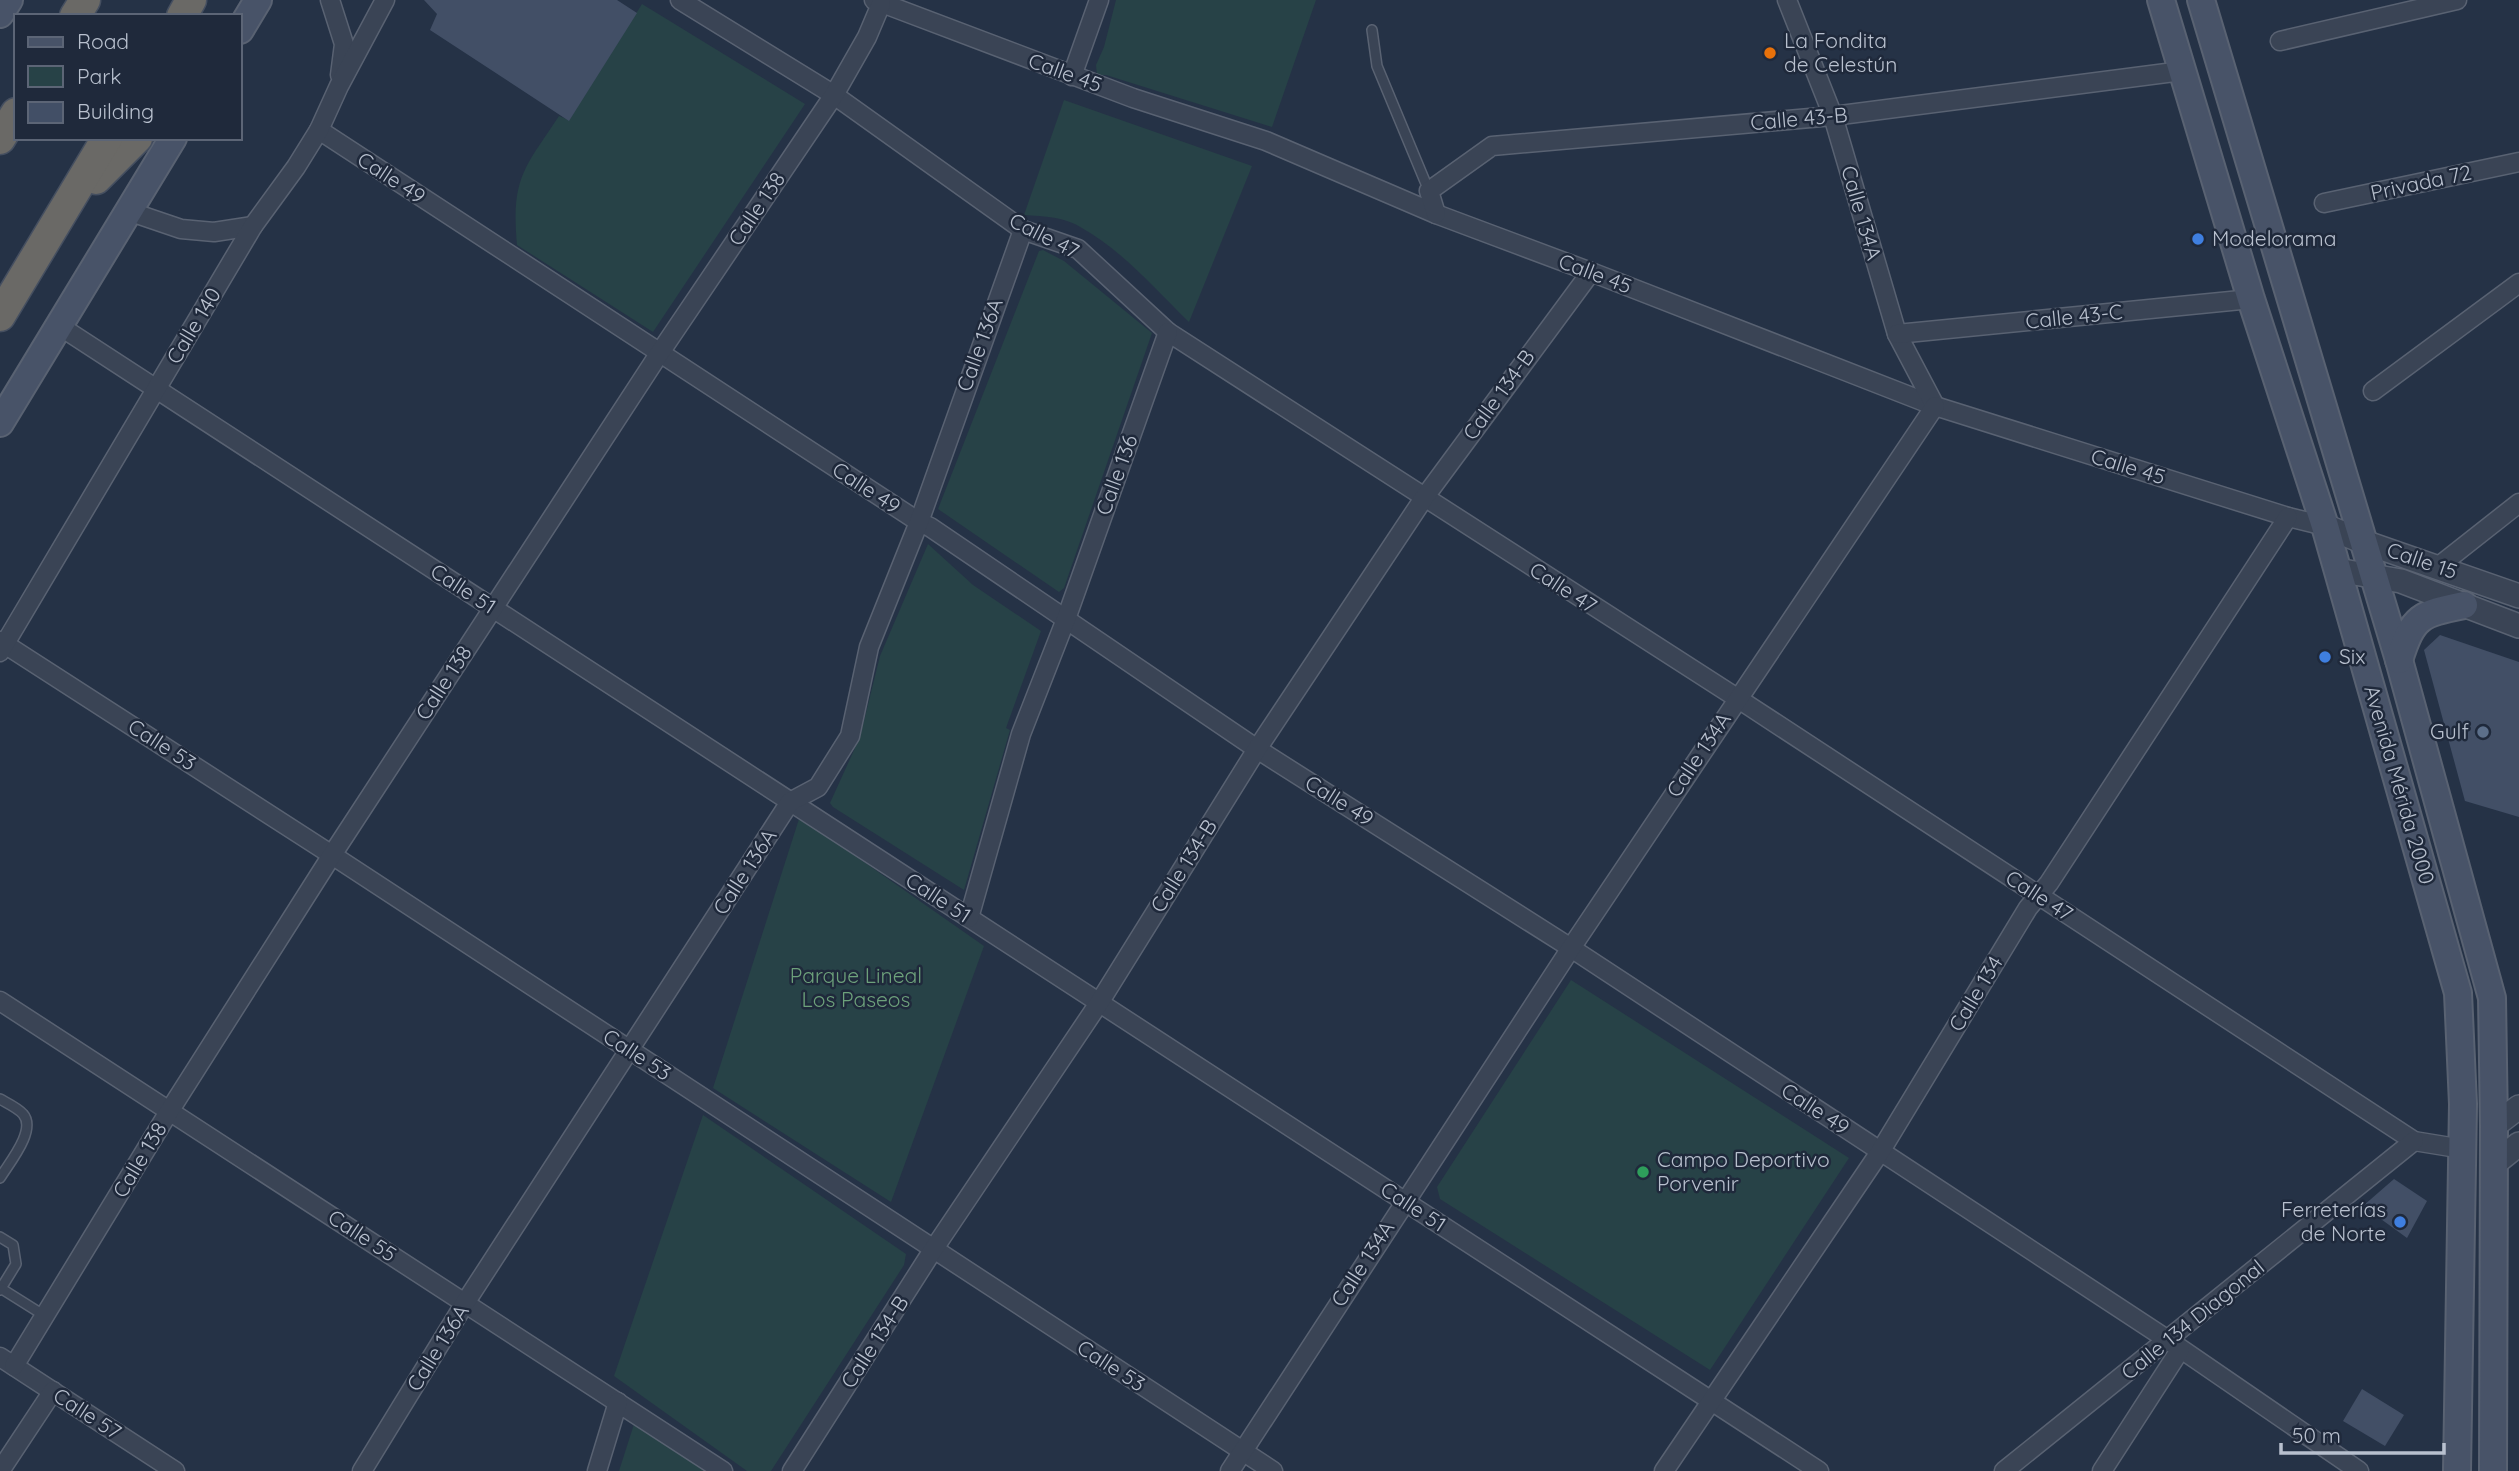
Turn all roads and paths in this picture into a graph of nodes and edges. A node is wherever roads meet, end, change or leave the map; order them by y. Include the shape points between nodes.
1 (9, 0) edge
2 (258, 0) edge
3 (330, 0) edge
4 (385, 0) edge
5 (680, 0) edge
6 (1098, 0) edge
7 (1787, 0) edge
8 (2161, 0) edge
9 (2202, 0) edge
10 (2457, 0) edge
11 (878, 2) edge
12 (0, 14) edge
13 (242, 27) edge
14 (1372, 30) dead end
15 (2280, 41) dead end
16 (2182, 71) junction
17 (1072, 75) junction
18 (339, 86) junction
19 (834, 95) junction
20 (14, 116) edge
21 (1833, 116) junction
22 (319, 130) junction
23 (0, 139) edge
24 (106, 140) edge
25 (134, 140) edge
26 (172, 140) edge
27 (2519, 162) edge
28 (1429, 191) junction
29 (2324, 203) dead end
30 (128, 211) junction
31 (61, 214) junction
32 (1436, 214) junction
33 (253, 226) junction
34 (1023, 230) junction
35 (1591, 272) junction
36 (2519, 283) edge
37 (2251, 299) junction
38 (0, 316) edge
39 (58, 325) junction
40 (1168, 332) junction
41 (1897, 334) junction
42 (659, 354) junction
43 (156, 389) junction
44 (2373, 391) dead end
45 (1935, 406) junction
46 (0, 423) edge
47 (1423, 498) junction
48 (2519, 503) edge
49 (2288, 517) junction
50 (919, 522) junction
51 (2325, 526) junction
52 (2364, 542) junction
53 (2439, 566) junction
54 (2337, 570) junction
55 (2374, 576) junction
56 (2519, 596) edge
57 (2463, 604) junction
58 (493, 608) junction
59 (1066, 619) junction
60 (2519, 626) edge
61 (2, 646) edge
62 (2399, 660) junction
63 (1737, 698) junction
64 (1257, 748) junction
65 (790, 802) junction
66 (332, 855) junction
67 (2038, 896) junction
68 (970, 918) junction
69 (1571, 948) junction
70 (0, 1001) edge
71 (1099, 1003) junction
72 (629, 1050) junction
73 (0, 1099) edge
74 (2519, 1107) edge
75 (170, 1111) junction
76 (2494, 1126) junction
77 (2414, 1141) junction
78 (2519, 1144) edge
79 (2463, 1149) junction
80 (1880, 1152) junction
81 (2494, 1164) junction
82 (0, 1178) edge
83 (1404, 1201) junction
84 (0, 1237) edge
85 (933, 1250) junction
86 (1, 1289) edge
87 (465, 1303) junction
88 (45, 1316) junction
89 (2174, 1345) junction
90 (7, 1361) edge
91 (53, 1391) junction
92 (1711, 1401) junction
93 (618, 1402) junction
94 (1242, 1451) junction
95 (0, 1471) edge
96 (175, 1471) edge
97 (362, 1471) edge
98 (597, 1471) edge
99 (723, 1471) edge
100 (792, 1471) edge
101 (1230, 1471) edge
102 (1273, 1471) edge
103 (1664, 1471) edge
104 (1819, 1471) edge
105 (2004, 1471) edge
106 (2102, 1471) edge
107 (2359, 1471) edge
108 (2457, 1471) edge
109 (2493, 1471) edge

1 - 12 main road
2 - 13 main road
3 - 18 street via 344,44
4 - 18 street, Calle 140
5 - 19 street, Calle 47
6 - 17 street
7 - 21 street, Calle 134A
8 - 16 main road, Avenida Mérida 2000
9 - 52 main road, Avenida Mérida 2000
10 - 15 street
11 - 17 street, Calle 45
11 - 19 street, Calle 138 via 867,37
14 - 28 lane via 1377,66
16 - 21 street, Calle 43-B
16 - 37 main road, Avenida Mérida 2000
17 - 32 street, Calle 45 via 1266,141
18 - 22 street, Calle 140
19 - 34 street, Calle 47
19 - 42 street, Calle 138
20 - 23 highway
21 - 28 street, Calle 43-B via 1492,146
21 - 41 street, Calle 134A
22 - 33 street, Calle 140
22 - 42 street, Calle 49
24 - 31 highway
25 - 31 highway
26 - 30 main road
27 - 29 street, Privada 72
28 - 32 street
30 - 33 street via 181,229 214,232
30 - 39 main road
31 - 38 highway
32 - 35 street, Calle 45
33 - 43 street, Calle 140
34 - 40 street, Calle 47 via 1077,249
34 - 50 street, Calle 136A
35 - 45 street, Calle 45
35 - 47 street, Calle 134-B
36 - 44 street
37 - 41 street, Calle 43-C
37 - 51 main road, Avenida Mérida 2000
39 - 43 street, Calle 51
39 - 46 main road
40 - 47 street, Calle 47
40 - 59 street, Calle 136
41 - 45 street, Calle 134A
42 - 50 street, Calle 49
42 - 58 street, Calle 138
43 - 58 street, Calle 51
43 - 61 street, Calle 140
45 - 49 street, Calle 45
45 - 63 street, Calle 134A
47 - 63 street, Calle 47
47 - 64 street, Calle 134-B
48 - 53 street
49 - 51 street, Calle 45
49 - 67 street, Calle 134
50 - 59 street, Calle 49
50 - 65 street, Calle 136A via 869,647 850,736 818,787
51 - 52 street, Calle 15
51 - 54 main road, Avenida Mérida 2000
52 - 53 street, Calle 15
52 - 55 main road, Avenida Mérida 2000
53 - 56 street, Calle 15
54 - 55 street, Calle 15
54 - 79 main road, Avenida Mérida 2000 via 2458,993
55 - 57 street, Calle 15
55 - 62 main road, Avenida Mérida 2000
57 - 60 street, Calle 15
57 - 62 main road via 2425,615 2412,625
58 - 65 street, Calle 51
58 - 66 street, Calle 138
59 - 64 street, Calle 49
59 - 68 street, Calle 136 via 1021,734
61 - 66 street, Calle 53
62 - 76 main road, Avenida Mérida 2000 via 2492,998
63 - 67 street, Calle 47
63 - 69 street, Calle 134A
64 - 69 street, Calle 49
64 - 71 street, Calle 134-B
65 - 68 street, Calle 51
65 - 72 street, Calle 136A
66 - 72 street, Calle 53
66 - 75 street, Calle 138
67 - 77 street, Calle 47
67 - 80 street, Calle 134
68 - 71 street, Calle 51
69 - 80 street, Calle 49
69 - 83 street, Calle 134A
70 - 75 street, Calle 55
71 - 83 street, Calle 51
71 - 85 street, Calle 134-B
72 - 85 street, Calle 53
72 - 87 street, Calle 136A
73 - 82 lane via 22,1113 28,1132
74 - 76 street
75 - 87 street, Calle 55
75 - 88 street, Calle 138
76 - 81 main road, Avenida Mérida 2000
77 - 79 street, Calle 47
77 - 89 street, Calle 134 Diagonal
78 - 81 street
79 - 108 main road, Avenida Mérida 2000
80 - 89 street, Calle 49
80 - 92 street, Calle 134
81 - 109 main road, Avenida Mérida 2000
83 - 92 street, Calle 51
83 - 94 street, Calle 134A
84 - 86 lane via 13,1245 16,1264
85 - 94 street, Calle 53
85 - 100 street, Calle 134-B
86 - 88 lane
87 - 93 street, Calle 55
87 - 97 street, Calle 136A
88 - 90 street, Calle 138
89 - 105 street, Calle 134 Diagonal
89 - 106 street
89 - 107 street, Calle 49
90 - 91 street, Calle 57
91 - 95 street
91 - 96 street, Calle 57
92 - 103 street, Calle 134
92 - 104 street, Calle 51
93 - 98 street
93 - 99 street, Calle 55
94 - 101 street, Calle 134A
94 - 102 street, Calle 53

